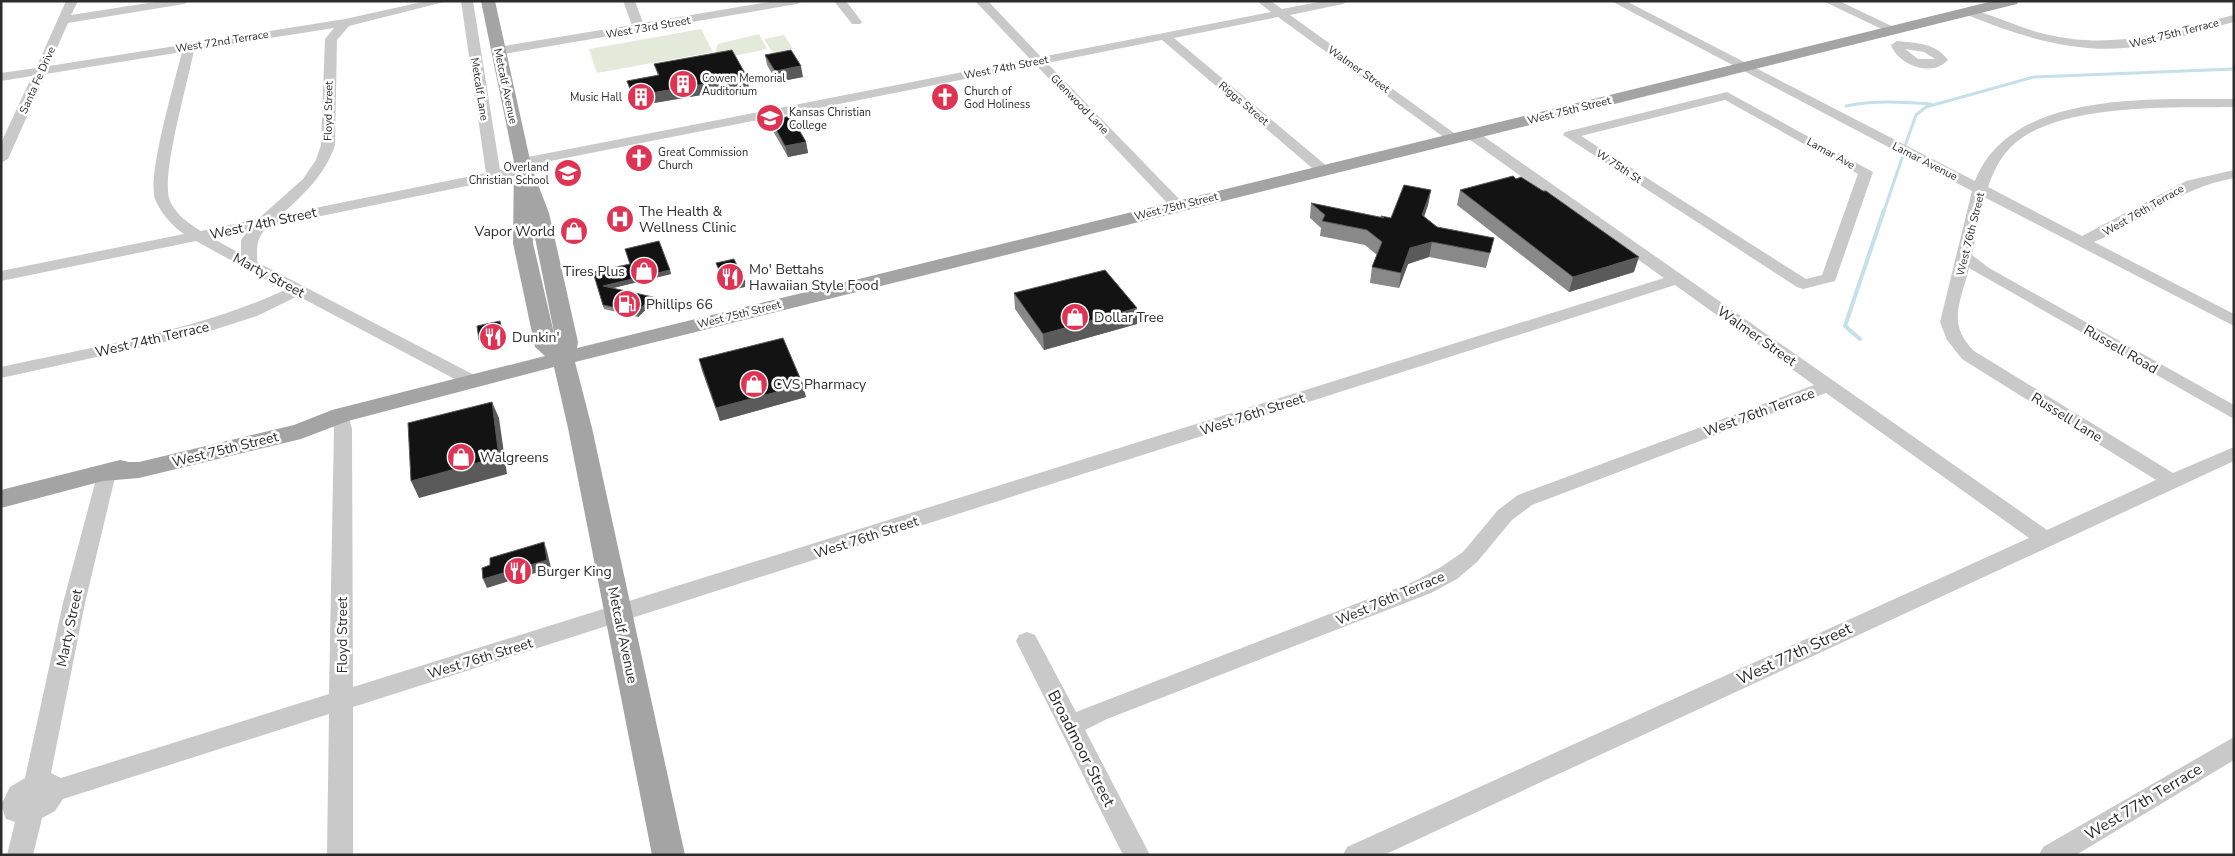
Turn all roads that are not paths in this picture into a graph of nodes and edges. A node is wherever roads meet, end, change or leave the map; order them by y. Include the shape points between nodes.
1 (72, 1) edge
2 (184, 1) edge
3 (442, 1) edge
4 (467, 1) edge
5 (488, 1) edge
6 (629, 1) edge
7 (797, 1) edge
8 (840, 1) edge
9 (981, 1) edge
10 (1263, 1) edge
11 (1343, 1) edge
12 (1617, 1) edge
13 (1829, 1) edge
14 (2012, 1) edge
15 (1970, 6) edge
16 (1280, 14) junction
17 (2234, 18) edge
18 (64, 20) junction
19 (856, 22) dead end
20 (345, 23) junction
21 (639, 28) junction
22 (1164, 36) junction
23 (1895, 37) junction
24 (189, 47) junction
25 (498, 52) junction
26 (1038, 61) junction
27 (1744, 67) junction
28 (40, 71) junction
29 (1, 77) edge
30 (1727, 96) joint
31 (2234, 103) edge
32 (1463, 136) junction
33 (1, 159) edge
34 (523, 166) junction
35 (1934, 166) junction
36 (1987, 169) junction
37 (1324, 170) junction
38 (2234, 174) edge
39 (494, 176) junction
40 (1980, 189) junction
41 (1178, 206) junction
42 (1974, 211) junction
43 (2022, 211) junction
44 (264, 222) junction
45 (197, 236) junction
46 (2081, 242) junction
47 (1964, 256) junction
48 (249, 264) junction
49 (1, 276) edge
50 (1678, 279) junction
51 (1958, 280) junction
52 (1803, 284) joint
53 (2007, 284) junction
54 (298, 290) junction
55 (2234, 321) edge
56 (1964, 350) joint
57 (563, 358) junction
58 (1, 373) edge
59 (472, 381) junction
60 (1828, 386) junction
61 (2234, 413) edge
62 (340, 415) junction
63 (2234, 453) edge
64 (106, 473) junction
65 (2172, 480) junction
66 (1, 499) edge
67 (2044, 538) junction
68 (618, 615) junction
69 (1027, 641) dead end
70 (341, 702) junction
71 (1071, 726) junction
72 (2234, 748) edge
73 (45, 788) junction
74 (15, 807) edge
75 (20, 855) edge
76 (340, 855) edge
77 (669, 855) edge
78 (1137, 855) edge
79 (1356, 855) edge
80 (2052, 855) edge

1 - 18 street, Santa Fe Drive
2 - 18 street
3 - 20 street, West 72nd Terrace
4 - 39 street, Metcalf Lane
5 - 25 main road, Metcalf Avenue
6 - 21 street
7 - 21 street, West 73rd Street
8 - 19 street
9 - 26 street, Glenwood Lane
10 - 16 street, Walmer Street
11 - 16 street, West 74th Street
12 - 27 street, Lamar Avenue
13 - 23 street
14 - 15 main road, West 75th Street via 1986,8
15 - 17 street, West 75th Terrace via 2032,34 2102,45 2144,42
15 - 23 main road, West 75th Street
16 - 22 street, West 74th Street
16 - 32 street, Walmer Street
18 - 28 street, Santa Fe Drive
20 - 24 street, West 72nd Terrace
20 - 44 street, Floyd Street via 331,39 328,145 323,160 308,182
21 - 25 street, West 73rd Street
22 - 26 street, West 74th Street
22 - 37 street, Riggs Street
23 - 27 main road, West 75th Street via 1875,35
24 - 28 street, West 72nd Terrace
24 - 45 street, Marty Street via 160,182 162,198 169,211
25 - 34 main road, Metcalf Avenue
26 - 34 street, West 74th Street
26 - 41 street, Glenwood Lane
27 - 32 main road, West 75th Street
27 - 35 street, Lamar Avenue
28 - 29 street, West 72nd Terrace
28 - 33 street, Santa Fe Drive
30 - 52 street, Lamar Ave via 1866,172 1829,278
30 - 52 street, W 75th St via 1570,135
31 - 36 street, West 76th Street via 2134,106 2057,118 2022,132 2005,144
32 - 37 main road, West 75th Street
32 - 50 street, Walmer Street
34 - 39 street, West 74th Street
34 - 57 main road, Metcalf Avenue via 523,243 546,347
35 - 36 street via 1965,172
35 - 40 street, Lamar Avenue
36 - 40 street, West 76th Street
37 - 41 main road, West 75th Street
38 - 46 street, West 76th Terrace via 2208,177 2183,185 2097,236
39 - 44 street, West 74th Street
40 - 42 street, West 76th Street
40 - 43 street, Lamar Avenue
41 - 57 main road, West 75th Street
42 - 43 street via 1998,208
42 - 47 street, West 76th Street
43 - 46 street, Lamar Avenue
44 - 45 street, West 74th Street
44 - 48 street, Floyd Street via 249,240
45 - 48 street, Marty Street
45 - 49 street, West 74th Street
46 - 55 street, Lamar Avenue
47 - 51 street, West 76th Street
47 - 53 street, Russell Road
48 - 54 street, Marty Street
50 - 60 street, Walmer Street
50 - 68 street, West 76th Street
51 - 53 street, Russell Road via 1982,279
51 - 56 street, West 76th Street via 1948,322 1950,332
53 - 61 street, Russell Road
54 - 58 street, West 74th Terrace via 251,312 195,330
54 - 59 street, Marty Street
56 - 65 street, Russell Lane
57 - 59 main road, West 75th Street
57 - 68 main road, Metcalf Avenue
59 - 62 main road, West 75th Street
60 - 67 street, Walmer Street
60 - 71 street, West 76th Terrace via 1525,500 1505,516 1470,556 1449,573 1423,587 1099,712
62 - 64 main road, West 75th Street via 301,431 139,470
62 - 70 street, Floyd Street via 343,429
63 - 65 street, West 77th Street
64 - 66 main road, West 75th Street
64 - 73 street, Marty Street via 74,603
65 - 67 street, West 77th Street
67 - 79 street, West 77th Street
68 - 70 street, West 76th Street
68 - 77 main road, Metcalf Avenue
69 - 71 street, Broadmoor Street
70 - 73 street, West 76th Street
70 - 76 street, Floyd Street
71 - 78 street, Broadmoor Street
72 - 80 street, West 77th Terrace
73 - 74 street via 44,804
74 - 75 street

